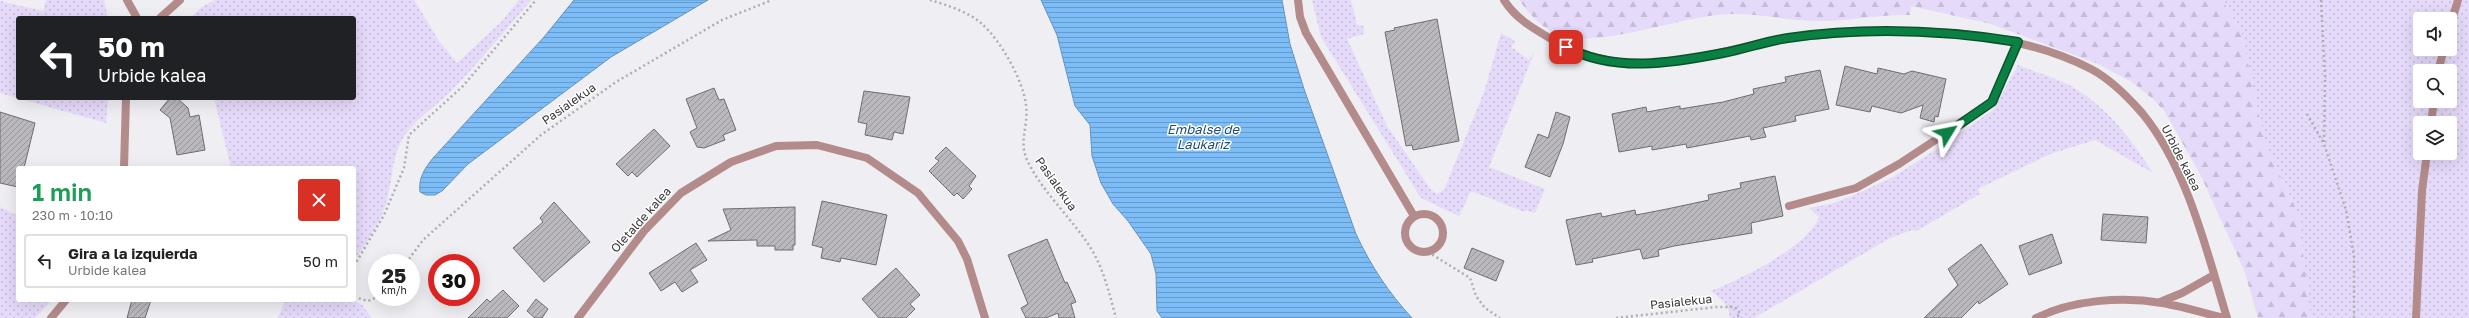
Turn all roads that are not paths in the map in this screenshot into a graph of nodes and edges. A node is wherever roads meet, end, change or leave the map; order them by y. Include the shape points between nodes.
1 (126, 0) edge
2 (180, 0) edge
3 (1298, 0) edge
4 (1504, 0) edge
5 (2458, 0) edge
6 (2454, 12) edge
7 (136, 16) edge
8 (162, 16) edge
9 (2018, 42) junction
10 (126, 100) edge
11 (2426, 160) edge
12 (124, 166) edge
13 (1789, 206) dead end
14 (1414, 216) junction
15 (2214, 275) junction
16 (64, 302) edge
17 (2160, 302) junction
18 (50, 318) edge
19 (578, 318) edge
20 (985, 318) edge
21 (2036, 318) edge
22 (2224, 318) edge
23 (2228, 318) edge
24 (2416, 318) edge

1 - 7 street
2 - 8 street
3 - 14 street via 1300,17 1306,33
4 - 9 street, Urbide kalea via 1527,24 1577,53 1651,65 1724,53 1788,38 1875,31 1963,35
5 - 6 street
9 - 13 street via 1992,102 1911,156 1856,188
9 - 15 street, Urbide kalea via 2093,70 2120,90 2143,115 2162,143 2178,174 2198,224
10 - 12 street
11 - 24 street via 2422,191
14 - 14 street via 1405,228 1406,241 1415,250 1428,252 1435,249 1441,241 1441,225 1429,214
15 - 17 street
15 - 23 street, Urbide kalea
16 - 18 street
17 - 21 street via 2094,301
17 - 22 street
19 - 20 street, Oletalde kalea via 644,231 681,193 731,162 776,146 817,145 867,158 918,193 958,241 967,259

